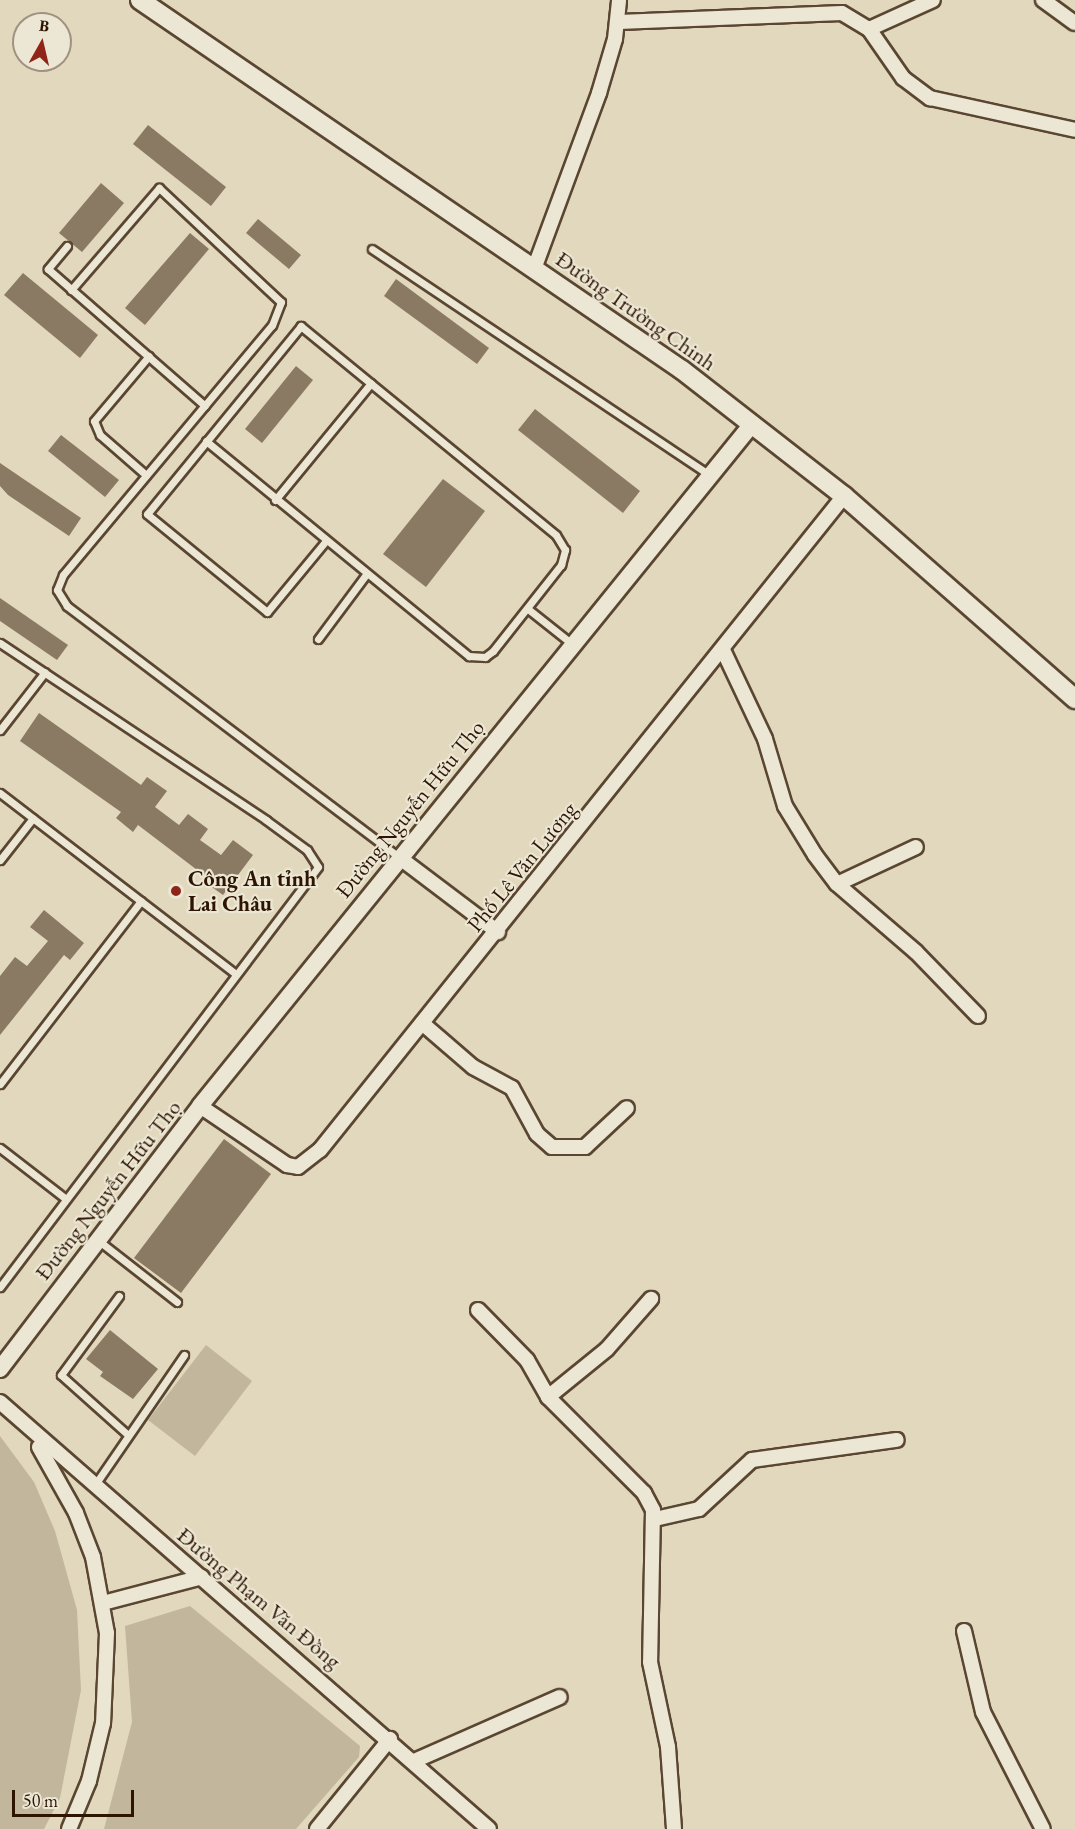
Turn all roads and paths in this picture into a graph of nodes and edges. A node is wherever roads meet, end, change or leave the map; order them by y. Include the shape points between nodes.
1 (140, 0) edge
2 (619, 0) edge
3 (933, 0) edge
4 (1043, 0) edge
5 (619, 22) junction
6 (1075, 23) edge
7 (869, 29) junction
8 (1075, 130) edge
9 (67, 246) dead end
10 (372, 249) dead end
11 (534, 269) junction
12 (71, 290) junction
13 (149, 356) junction
14 (371, 383) junction
15 (205, 406) junction
16 (752, 424) junction
17 (206, 441) junction
18 (146, 475) junction
19 (710, 475) junction
20 (844, 496) junction
21 (275, 500) junction
22 (324, 542) junction
23 (366, 576) junction
24 (528, 609) junction
25 (318, 639) dead end
26 (0, 643) edge
27 (572, 644) junction
28 (723, 650) junction
29 (45, 672) junction
30 (1075, 699) edge
31 (0, 730) edge
32 (0, 793) edge
33 (33, 818) junction
34 (916, 847) dead end
35 (400, 858) junction
36 (0, 860) edge
37 (837, 884) junction
38 (141, 901) junction
39 (498, 932) junction
40 (235, 973) junction
41 (978, 1016) dead end
42 (422, 1023) junction
43 (0, 1084) edge
44 (200, 1106) junction
45 (627, 1108) dead end
46 (0, 1148) edge
47 (66, 1199) junction
48 (97, 1240) junction
49 (0, 1287) edge
50 (119, 1296) dead end
51 (651, 1299) dead end
52 (177, 1302) dead end
53 (478, 1310) dead end
54 (184, 1355) dead end
55 (0, 1369) edge
56 (548, 1397) junction
57 (0, 1402) edge
58 (28, 1431) junction
59 (128, 1435) junction
60 (897, 1440) dead end
61 (94, 1486) junction
62 (655, 1519) junction
63 (202, 1577) junction
64 (103, 1603) junction
65 (964, 1631) dead end
66 (560, 1697) dead end
67 (390, 1739) junction
68 (414, 1761) junction
69 (69, 1829) edge
70 (317, 1829) edge
71 (489, 1829) edge
72 (674, 1829) edge
73 (1043, 1829) edge

1 - 11 main road, Đường Trường Chinh
2 - 5 street
3 - 7 street
4 - 6 street
5 - 7 street via 830,12 855,18
5 - 11 street via 569,183
7 - 8 street via 903,78 930,98
9 - 12 lane via 48,269
10 - 19 lane
11 - 16 main road, Đường Trường Chinh
12 - 13 lane
12 - 15 lane via 159,188 282,302 272,325
13 - 15 lane
13 - 18 lane via 94,421 100,435
14 - 17 lane via 301,326
14 - 21 lane
14 - 24 lane via 563,543 561,565
15 - 18 lane
16 - 19 street, Đường Nguyễn Hữu Thọ
16 - 20 main road, Đường Trường Chinh
17 - 21 lane
17 - 22 lane via 147,514 267,612
18 - 35 lane via 63,575 61,599
19 - 27 street, Đường Nguyễn Hữu Thọ
20 - 28 street, Phố Lê Văn Lương
20 - 30 main road, Đường Trường Chinh
21 - 22 lane
22 - 23 lane
23 - 24 lane via 477,658 494,651
23 - 25 lane
24 - 27 lane
26 - 29 lane
27 - 35 street, Đường Nguyễn Hữu Thọ
28 - 37 street via 765,739 790,817
28 - 39 street, Phố Lê Văn Lương
29 - 31 lane
29 - 40 lane via 150,738 315,858 316,875
32 - 33 lane
33 - 36 lane
33 - 38 lane
34 - 37 street
35 - 39 street
35 - 44 street, Đường Nguyễn Hữu Thọ
37 - 41 street via 916,952
38 - 40 lane
38 - 43 lane
39 - 42 street, Phố Lê Văn Lương
40 - 47 lane
42 - 44 street, Phố Lê Văn Lương via 320,1150 298,1167 258,1150
42 - 45 street via 472,1067 512,1088 537,1134 552,1147 585,1147
44 - 48 street, Đường Nguyễn Hữu Thọ
46 - 47 lane
47 - 49 lane
48 - 52 lane
48 - 55 street, Đường Nguyễn Hữu Thọ
50 - 59 lane via 61,1375
51 - 56 street via 607,1349
53 - 56 street via 527,1360
54 - 59 lane
56 - 62 street via 644,1493
57 - 58 street, Đường Phạm Văn Đồng
58 - 61 street, Đường Phạm Văn Đồng
58 - 64 street via 76,1513
59 - 61 lane
60 - 62 street via 761,1458 737,1471 699,1509
61 - 63 street, Đường Phạm Văn Đồng
62 - 72 street via 650,1662 668,1747
63 - 64 street
63 - 67 street, Đường Phạm Văn Đồng
64 - 69 street via 108,1663 103,1723 89,1781
65 - 73 street via 983,1712
66 - 68 street
67 - 68 street, Đường Phạm Văn Đồng
67 - 70 street
68 - 71 street, Đường Phạm Văn Đồng

